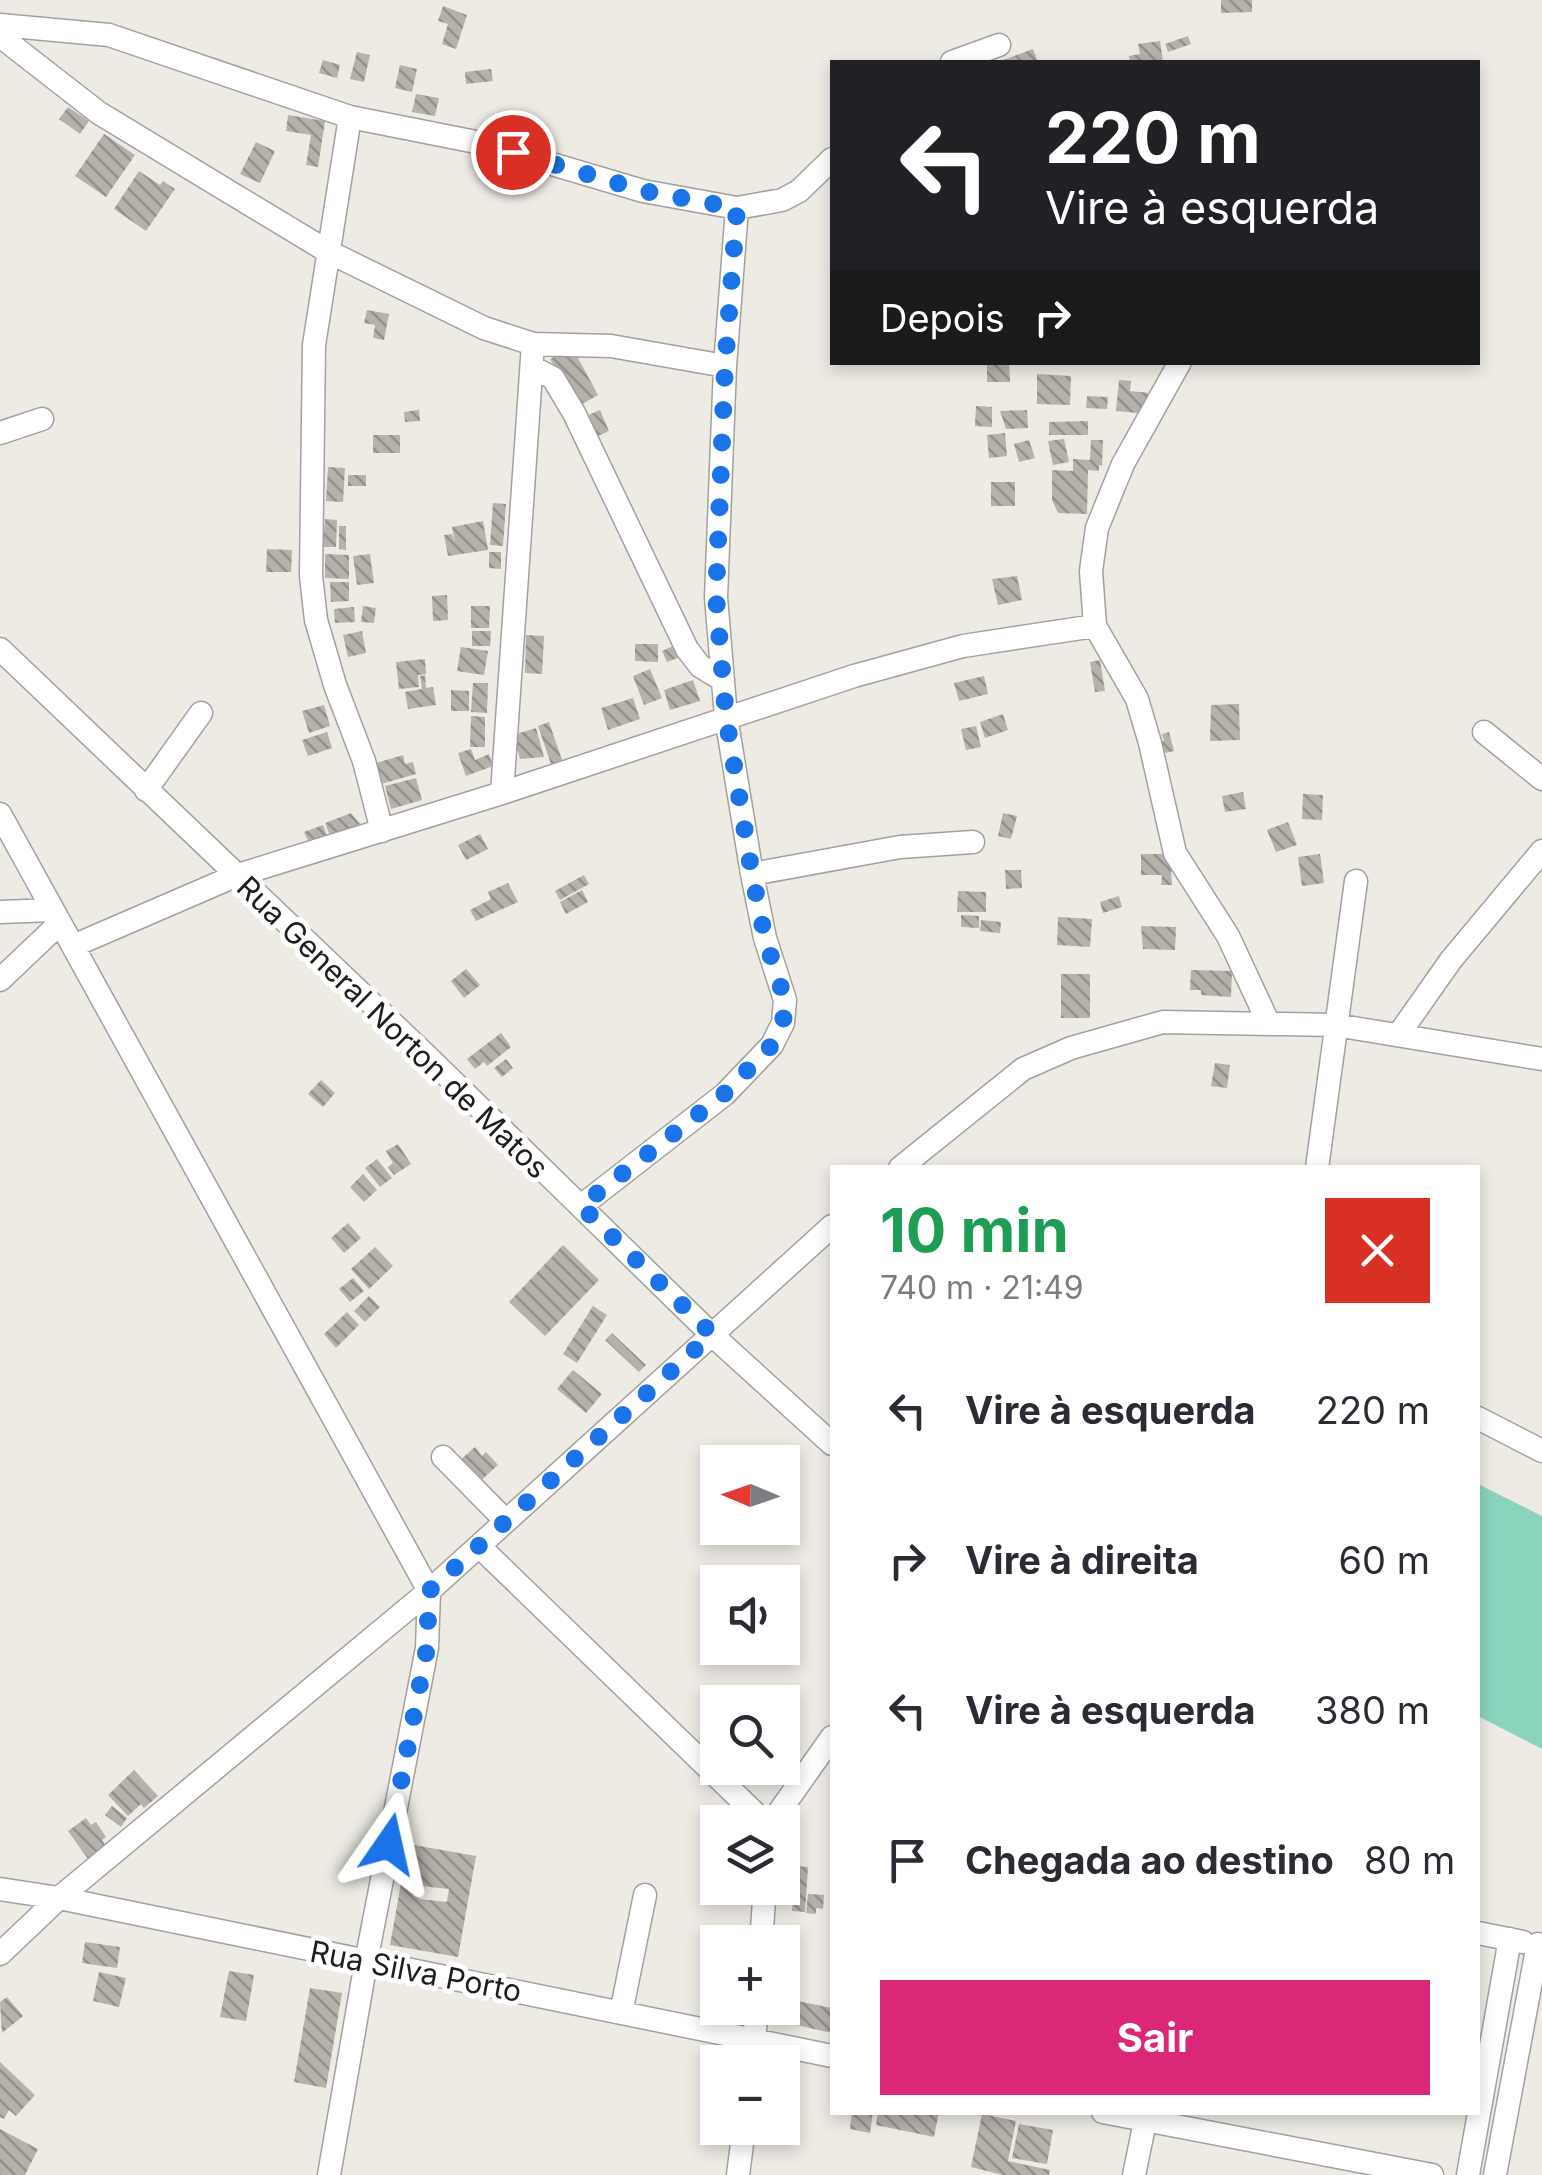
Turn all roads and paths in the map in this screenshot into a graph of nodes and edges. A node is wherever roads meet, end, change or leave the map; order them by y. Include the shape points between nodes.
1 (0, 25) edge
2 (0, 36) edge
3 (999, 45) dead end
4 (958, 60) edge
5 (350, 117) junction
6 (830, 161) edge
7 (737, 208) junction
8 (327, 251) junction
9 (532, 355) junction
10 (1178, 365) edge
11 (725, 366) junction
12 (42, 419) dead end
13 (0, 433) edge
14 (1095, 626) junction
15 (0, 649) edge
16 (722, 680) junction
17 (201, 713) dead end
18 (726, 717) junction
19 (1484, 732) dead end
20 (1542, 779) edge
21 (146, 790) junction
22 (502, 793) junction
23 (0, 814) edge
24 (382, 830) junction
25 (973, 842) dead end
26 (1542, 851) edge
27 (752, 874) junction
28 (235, 876) junction
29 (1356, 882) dead end
30 (0, 912) edge
31 (56, 916) junction
32 (73, 946) junction
33 (0, 980) edge
34 (1269, 1024) junction
35 (1335, 1025) junction
36 (1399, 1034) junction
37 (1542, 1059) edge
38 (908, 1165) edge
39 (1317, 1165) edge
40 (581, 1206) junction
41 (830, 1228) edge
42 (712, 1334) junction
43 (1480, 1419) edge
44 (830, 1442) edge
45 (1542, 1451) edge
46 (443, 1457) dead end
47 (506, 1521) junction
48 (479, 1546) junction
49 (429, 1591) junction
50 (830, 1740) edge
51 (746, 1805) edge
52 (784, 1805) edge
53 (0, 1889) edge
54 (646, 1895) dead end
55 (60, 1898) junction
56 (1480, 1933) edge
57 (1510, 1939) junction
58 (1540, 1945) edge
59 (0, 1954) edge
60 (366, 1962) junction
61 (621, 2013) junction
62 (1493, 2040) junction
63 (733, 2045) edge
64 (1519, 2045) junction
65 (800, 2054) edge
66 (830, 2056) edge
67 (1480, 2110) edge
68 (1479, 2115) edge
69 (1146, 2117) edge
70 (742, 2145) edge
71 (329, 2175) edge
72 (738, 2175) edge
73 (1134, 2175) edge
74 (1432, 2175) edge
75 (1468, 2175) edge
76 (1495, 2175) edge

1 - 5 street via 109,35
2 - 8 street via 99,113
3 - 4 street
5 - 7 street via 481,142 644,191
5 - 8 street
6 - 7 street via 782,200
7 - 11 street
8 - 9 street
8 - 24 street via 314,344 311,576 316,620
9 - 11 street via 611,346
9 - 16 street via 574,413 687,649
9 - 22 street
10 - 14 street via 1123,464 1097,528 1091,571
11 - 16 street via 716,596
12 - 13 street
14 - 18 street via 963,646
14 - 34 street via 1136,699 1176,853 1228,936
15 - 21 street, Rua General Norton de Matos
16 - 18 street
17 - 21 street
18 - 22 street
18 - 27 street
19 - 20 street
21 - 28 street, Rua General Norton de Matos
22 - 24 street
23 - 31 street
24 - 28 street
25 - 27 street via 900,847
26 - 36 street
27 - 40 street via 785,1000 783,1024 772,1045 724,1094
28 - 32 street
28 - 40 street, Rua General Norton de Matos
29 - 35 street
30 - 31 street
31 - 32 street
31 - 33 street
32 - 49 street
34 - 35 street
34 - 38 street via 1163,1022 1070,1048 1023,1069
35 - 36 street
35 - 39 street
36 - 37 street
40 - 42 street, Rua General Norton de Matos
41 - 42 street
42 - 44 street, Rua General Norton de Matos
42 - 47 street
43 - 45 street
46 - 47 street
47 - 48 street
48 - 49 street
48 - 51 street
49 - 55 street
49 - 60 street via 427,1648
50 - 52 street
53 - 55 street, Rua Silva Porto
54 - 61 street
55 - 59 street
55 - 60 street, Rua Silva Porto
56 - 57 street
57 - 58 street
57 - 62 street
58 - 64 street
60 - 61 street, Rua Silva Porto
60 - 71 street
61 - 63 street, Rua Silva Porto
62 - 64 street
62 - 67 street
64 - 76 street
65 - 66 street, Rua Silva Porto
68 - 75 street
69 - 73 street
69 - 74 street
70 - 72 street

